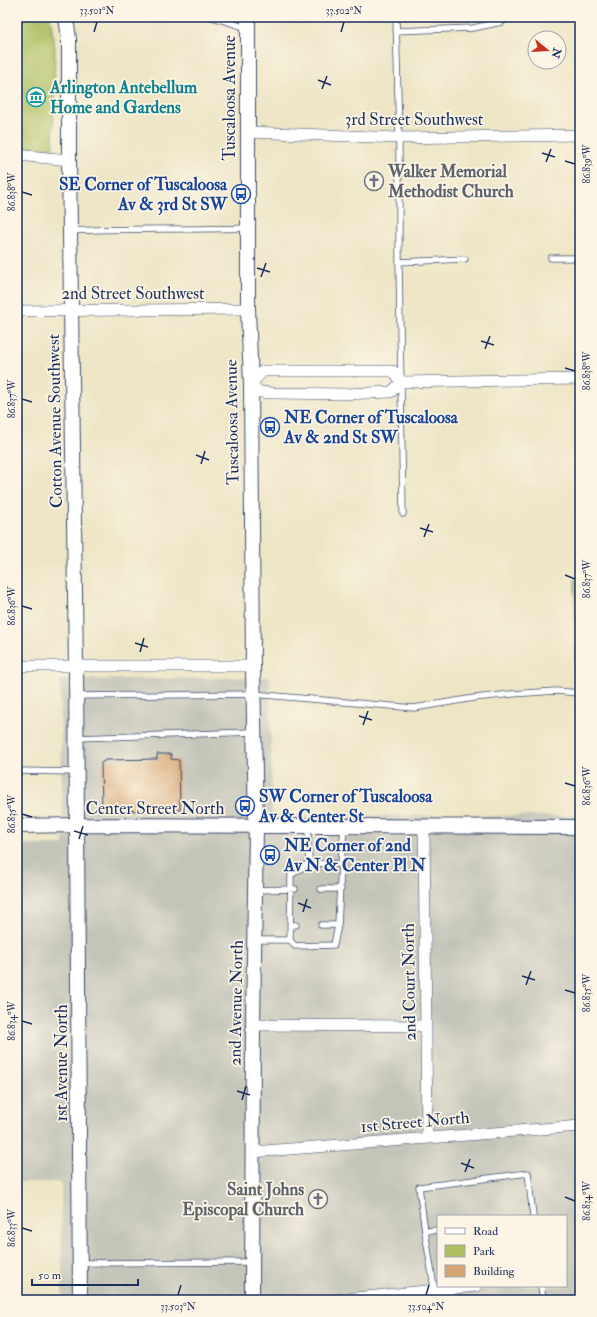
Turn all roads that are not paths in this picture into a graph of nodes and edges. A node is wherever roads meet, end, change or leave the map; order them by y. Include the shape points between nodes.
1 (66, 17) edge
2 (212, 17) edge
3 (396, 17) edge
4 (247, 22) edge
5 (502, 22) dead end
6 (396, 31) junction
7 (248, 132) junction
8 (580, 135) edge
9 (399, 138) junction
10 (17, 155) edge
11 (69, 160) junction
12 (248, 228) junction
13 (71, 231) junction
14 (551, 258) dead end
15 (580, 258) edge
16 (465, 259) dead end
17 (399, 262) junction
18 (248, 309) junction
19 (72, 310) junction
20 (17, 311) edge
21 (580, 379) edge
22 (402, 382) junction
23 (251, 384) junction
24 (403, 514) dead end
25 (17, 666) edge
26 (76, 666) junction
27 (253, 666) junction
28 (580, 693) edge
29 (253, 694) junction
30 (76, 696) junction
31 (254, 732) junction
32 (77, 738) junction
33 (17, 771) edge
34 (77, 772) junction
35 (78, 825) junction
36 (17, 826) edge
37 (256, 827) junction
38 (308, 827) junction
39 (344, 827) junction
40 (424, 827) junction
41 (580, 827) edge
42 (309, 863) junction
43 (342, 864) junction
44 (293, 889) junction
45 (321, 889) dead end
46 (341, 889) junction
47 (255, 890) junction
48 (321, 925) dead end
49 (338, 925) junction
50 (254, 940) junction
51 (290, 940) junction
52 (253, 1025) junction
53 (426, 1026) junction
54 (580, 1126) edge
55 (428, 1138) junction
56 (252, 1152) junction
57 (533, 1215) edge
58 (437, 1230) edge
59 (425, 1232) junction
60 (252, 1262) junction
61 (80, 1263) junction
62 (472, 1287) edge
63 (541, 1287) edge
64 (436, 1295) edge
65 (80, 1300) edge
66 (252, 1300) edge
67 (336, 1300) edge
68 (543, 1300) edge

1 - 11 street, Cotton Avenue Southwest via 69,39
2 - 4 lane
3 - 6 lane
4 - 7 street, Tuscaloosa Avenue
5 - 6 lane via 473,28
6 - 9 lane
7 - 9 street, 3rd Street Southwest
7 - 12 street, Tuscaloosa Avenue
8 - 9 street, 3rd Street Southwest
9 - 17 lane
10 - 11 street
11 - 13 street, Cotton Avenue Southwest
12 - 13 lane
12 - 18 street, Tuscaloosa Avenue
13 - 19 street, Cotton Avenue Southwest
14 - 15 lane
16 - 17 lane
17 - 22 lane
18 - 19 street, 2nd Street Southwest
18 - 23 street, Tuscaloosa Avenue
19 - 20 street, 2nd Street Southwest
19 - 26 street, Cotton Avenue Southwest
21 - 22 street
22 - 23 street via 390,392 345,394 272,394 259,392
22 - 23 street via 393,371 263,371
22 - 24 lane
23 - 27 street, Tuscaloosa Avenue
25 - 26 street
26 - 27 street
26 - 30 street, Cotton Avenue Southwest
27 - 29 street, Tuscaloosa Avenue
28 - 29 lane via 512,694 414,708
29 - 30 lane
29 - 31 street, Tuscaloosa Avenue
30 - 32 street, Cotton Avenue Southwest
31 - 32 lane
31 - 37 street, Tuscaloosa Avenue
32 - 34 street, Cotton Avenue Southwest
33 - 34 lane
34 - 35 street, Cotton Avenue Southwest
35 - 36 street, Center Street North
35 - 37 street, Center Street North
35 - 61 street, 1st Avenue North
37 - 38 street, Center Street North
37 - 47 street, 2nd Avenue North
38 - 39 street, Center Street North
38 - 42 lane
39 - 40 street, Center Street North
39 - 43 lane
40 - 41 street, Center Street North
40 - 53 street, 2nd Court North
42 - 43 lane
42 - 44 lane via 291,875
43 - 46 lane
44 - 47 lane
44 - 51 lane via 293,925
45 - 46 lane
46 - 49 lane
47 - 50 street, 2nd Avenue North
48 - 49 lane
49 - 51 lane via 334,945 295,946
50 - 51 lane
50 - 52 street, 2nd Avenue North
52 - 53 street
52 - 56 street, 2nd Avenue North
53 - 55 street, 2nd Court North
54 - 55 street, 1st Street North
55 - 56 street, 1st Street North
56 - 60 street, 2nd Avenue North
57 - 59 lane via 528,1173 419,1187
58 - 59 lane
59 - 64 lane
60 - 61 lane
60 - 66 street, 2nd Avenue North
61 - 65 street, 1st Avenue North
62 - 64 street
63 - 68 lane
64 - 67 street

